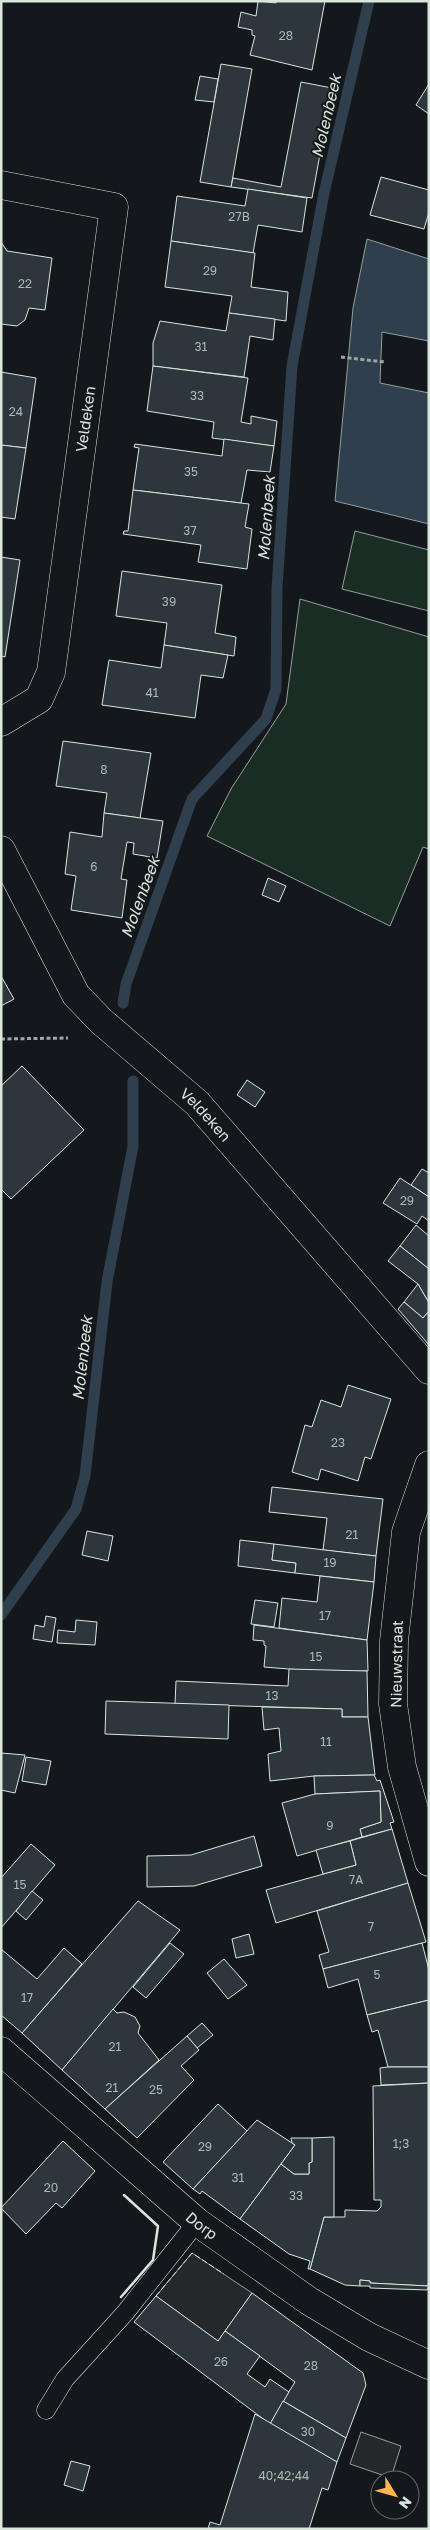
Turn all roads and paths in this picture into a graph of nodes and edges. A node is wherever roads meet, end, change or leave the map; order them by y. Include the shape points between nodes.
1 (1, 185) edge
2 (341, 358) dead end
3 (385, 362) dead end
4 (1, 722) edge
5 (1, 850) edge
6 (100, 1021) junction
7 (1, 1038) edge
8 (429, 1370) edge
9 (429, 1465) edge
10 (429, 1862) edge
11 (1, 2051) edge
12 (196, 2222) junction
13 (429, 2365) edge
14 (46, 2410) dead end

1 - 4 street, Veldeken via 114,207 51,672 39,699
2 - 3 path
5 - 6 street, Veldeken via 76,995
6 - 7 path via 84,1037
6 - 8 street, Veldeken via 198,1103
9 - 10 street, Nieuwstraat via 406,1532 394,1641 393,1704 402,1767
11 - 12 street, Dorp
12 - 13 street, Dorp via 309,2301 369,2336
12 - 14 lane via 125,2312 66,2379

